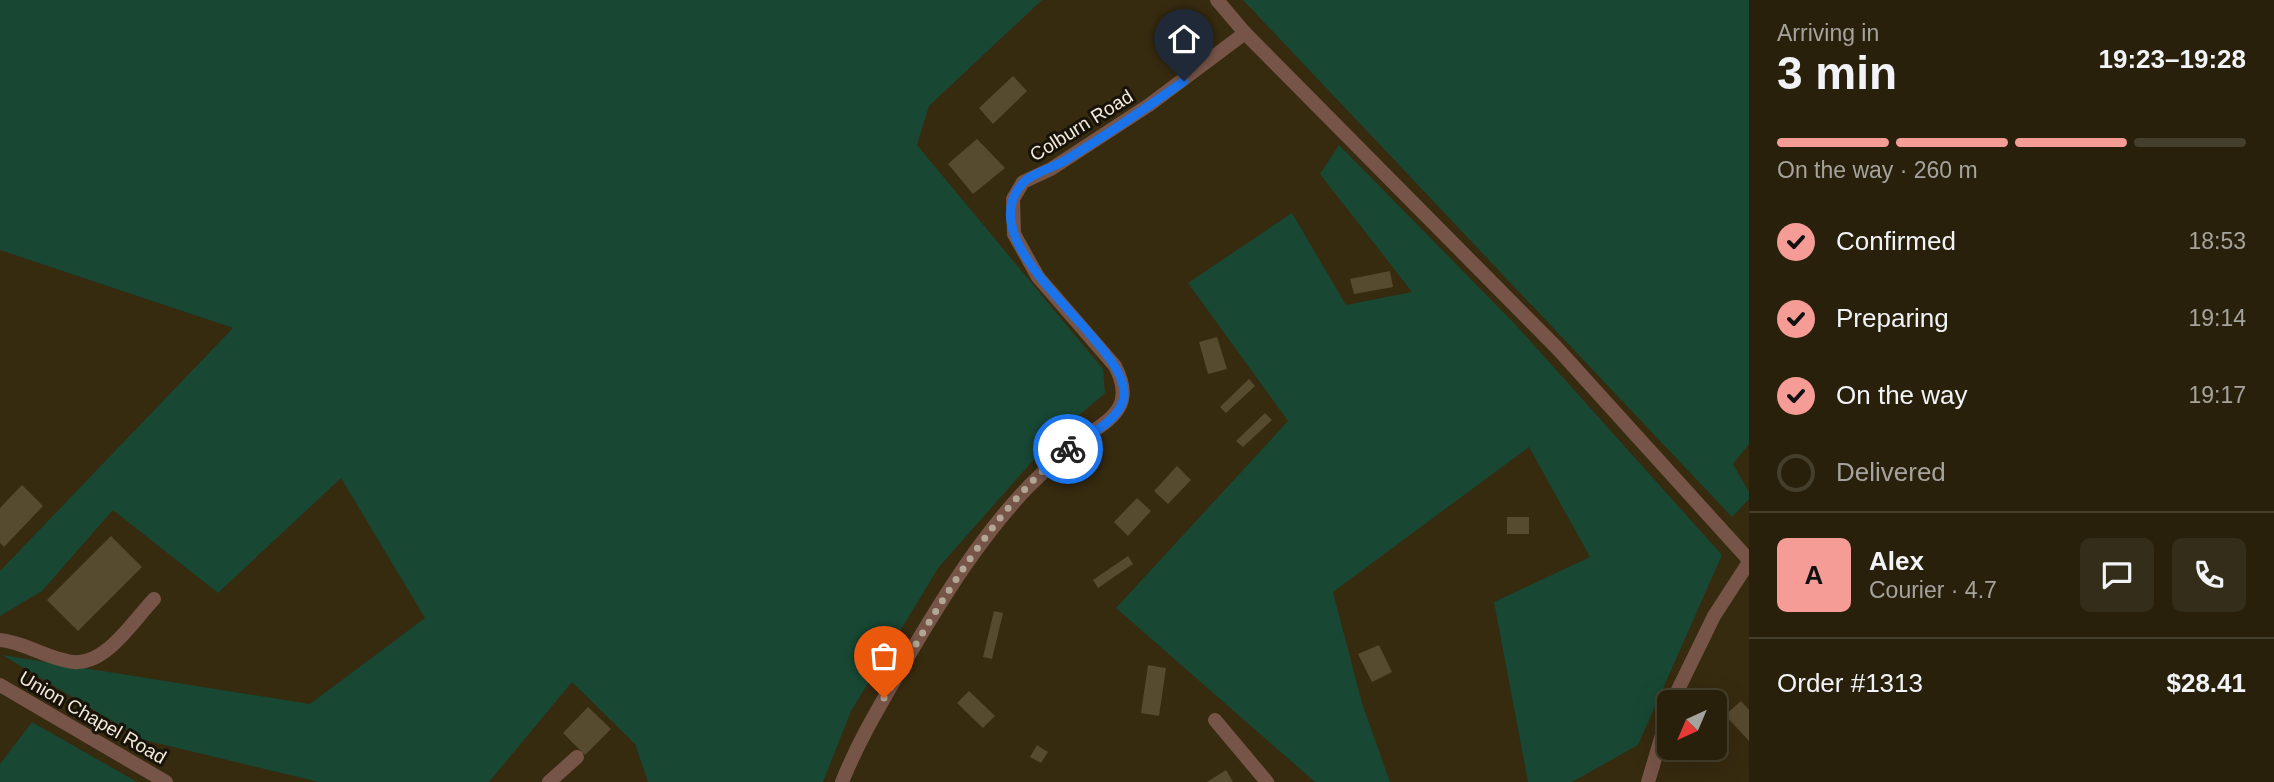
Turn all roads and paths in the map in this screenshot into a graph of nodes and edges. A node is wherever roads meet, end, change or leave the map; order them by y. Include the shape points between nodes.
1 (1217, 0) edge
2 (1245, 33) junction
3 (1749, 561) edge
4 (154, 599) dead end
5 (0, 640) edge
6 (0, 685) edge
7 (1678, 690) edge
8 (1215, 720) dead end
9 (1657, 752) edge
10 (576, 757) dead end
11 (166, 782) edge
12 (549, 782) edge
13 (842, 782) edge
14 (1268, 782) edge
15 (1648, 782) edge

1 - 2 street
2 - 3 street via 1556,347
2 - 13 street, Colburn Road via 1149,106 1023,182 1013,200 1014,234 1038,278 1115,366 1123,382 1124,399 1116,414 1062,454 1026,490 963,569 859,741
3 - 7 street via 1714,616
4 - 5 street via 99,657 75,663
6 - 11 street, Union Chapel Road
8 - 14 street
9 - 15 street
10 - 12 street

